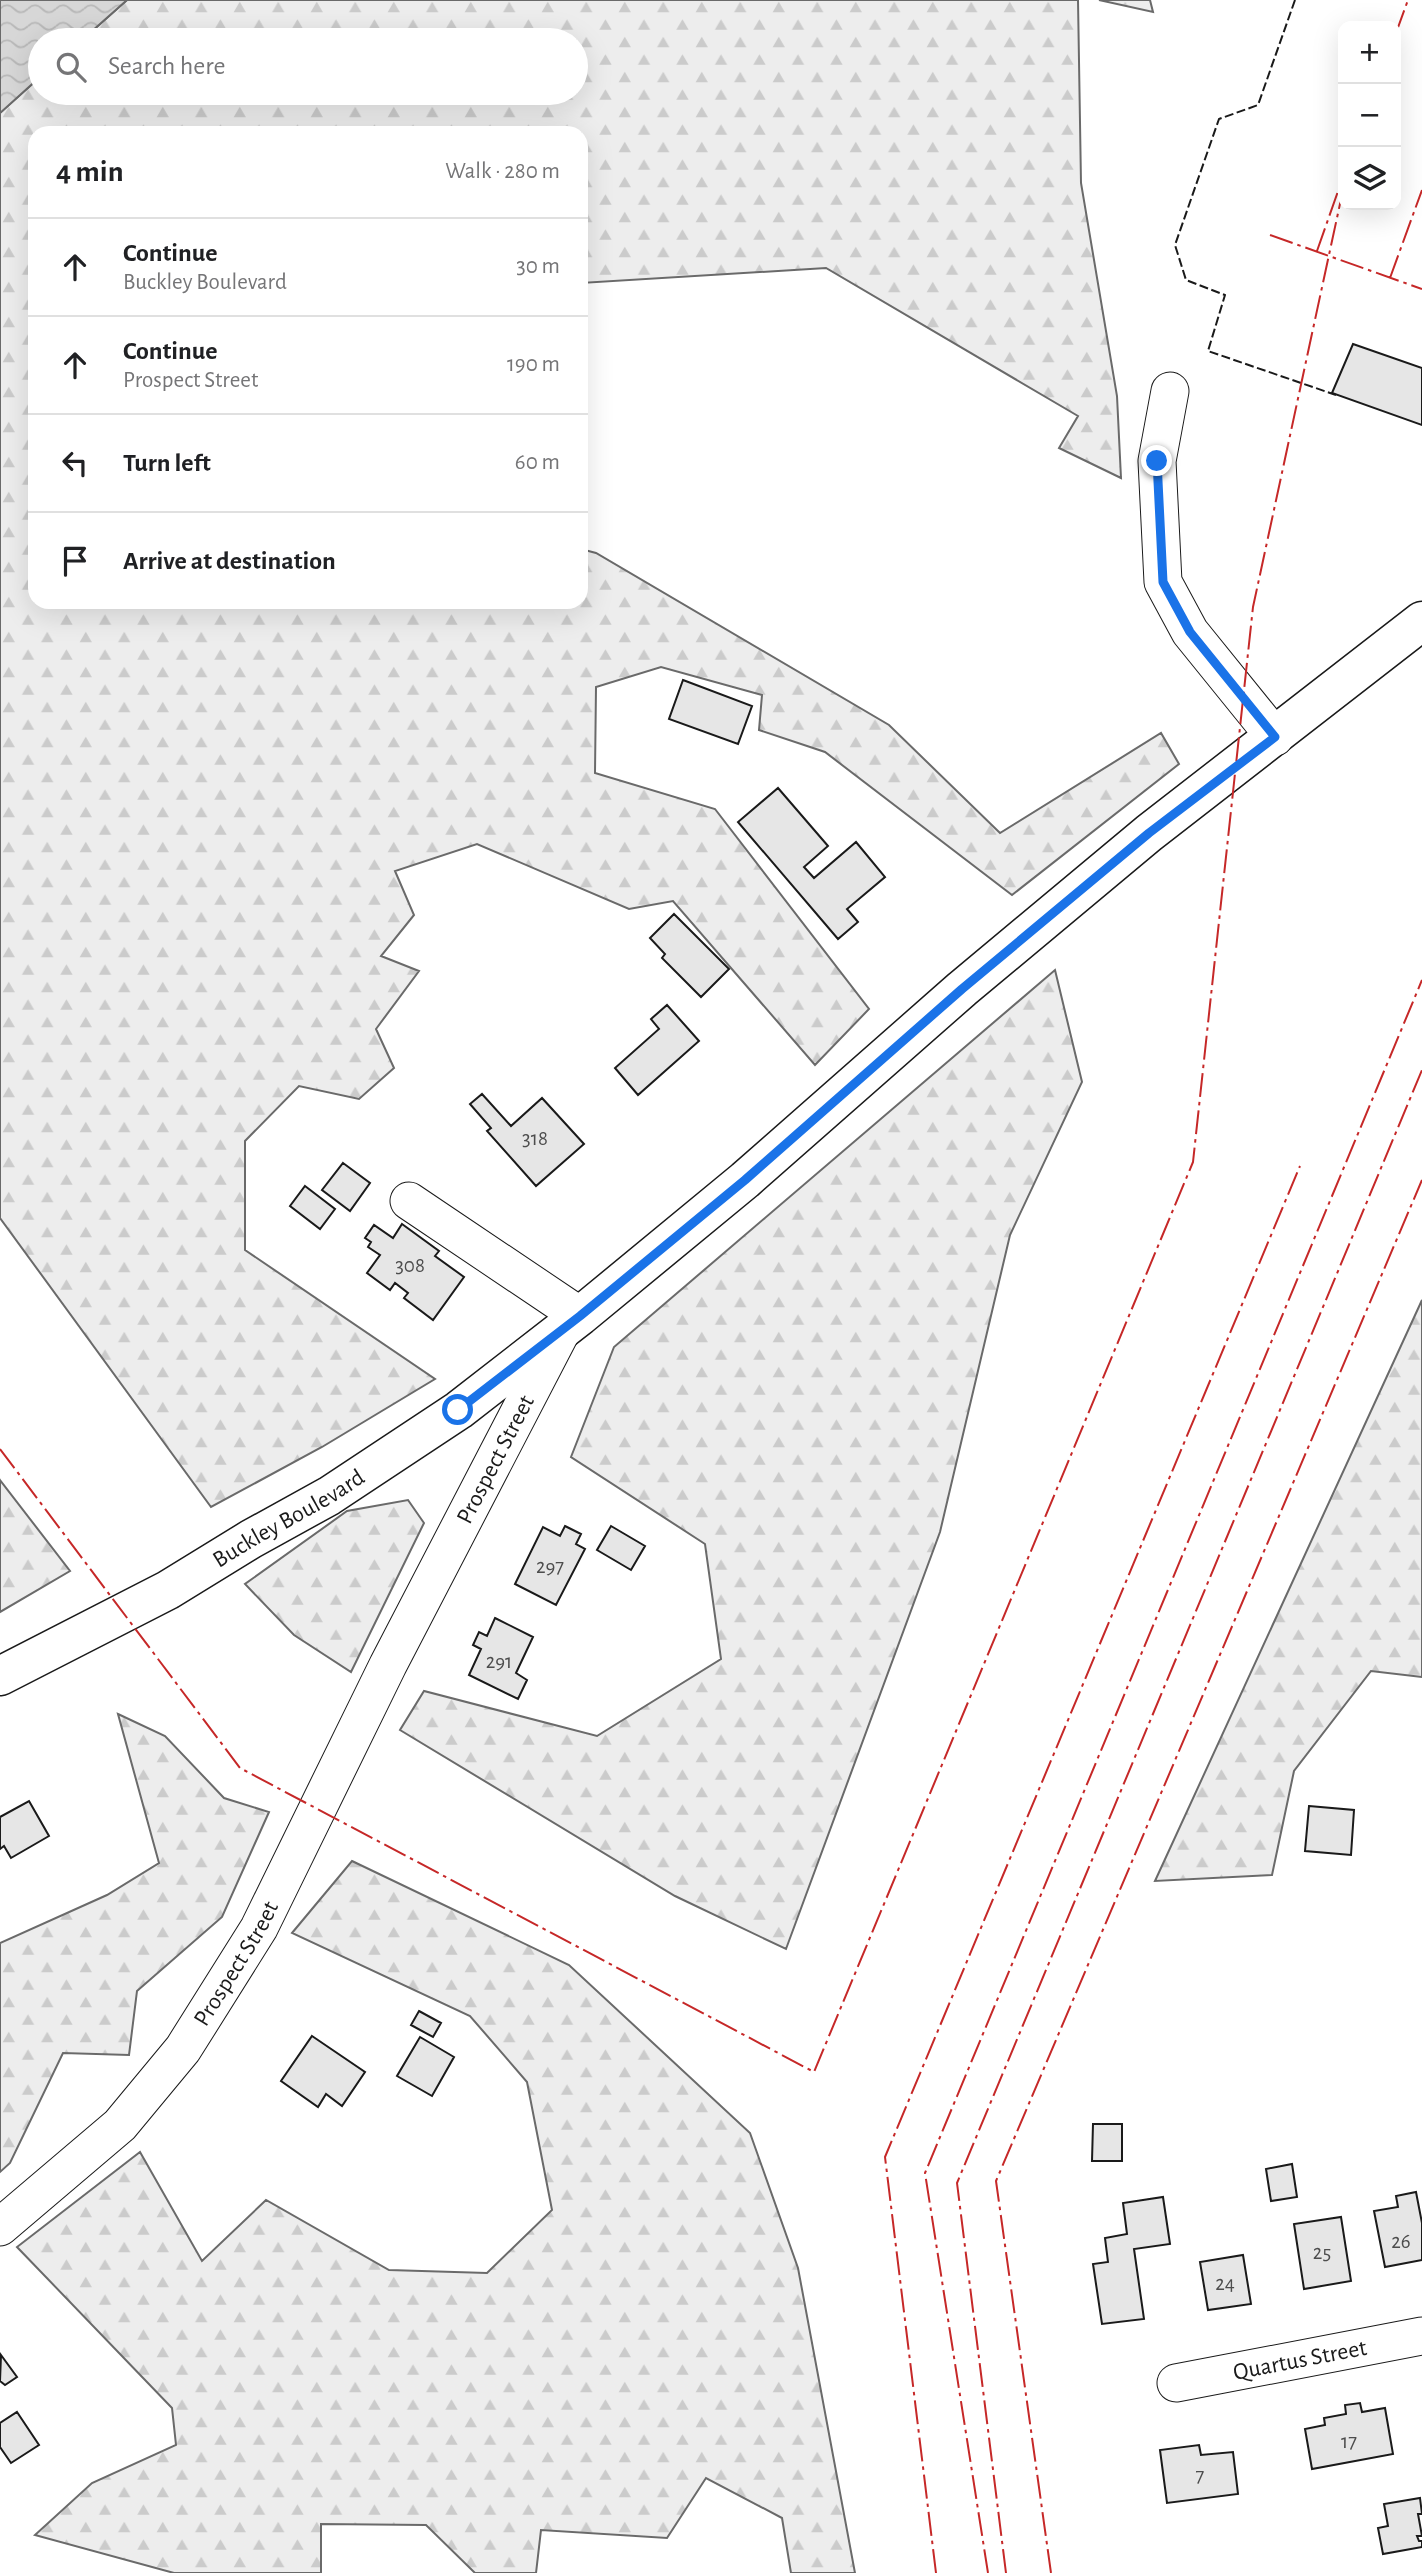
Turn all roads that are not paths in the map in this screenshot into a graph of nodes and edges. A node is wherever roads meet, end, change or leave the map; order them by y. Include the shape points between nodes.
1 (1170, 391) dead end
2 (1422, 621) edge
3 (1275, 737) junction
4 (410, 1201) dead end
5 (570, 1324) junction
6 (0, 1676) edge
7 (0, 2227) edge
8 (1422, 2336) edge
9 (1176, 2383) dead end

1 - 3 street via 1157,461 1163,582 1190,632
2 - 3 main road, Prospect Street
3 - 5 main road, Prospect Street via 1149,833
4 - 5 street
5 - 6 main road, Buckley Boulevard via 458,1410 329,1496 168,1590
5 - 7 street, Prospect Street via 388,1665 259,1928 183,2049 120,2125
8 - 9 street, Quartus Street

